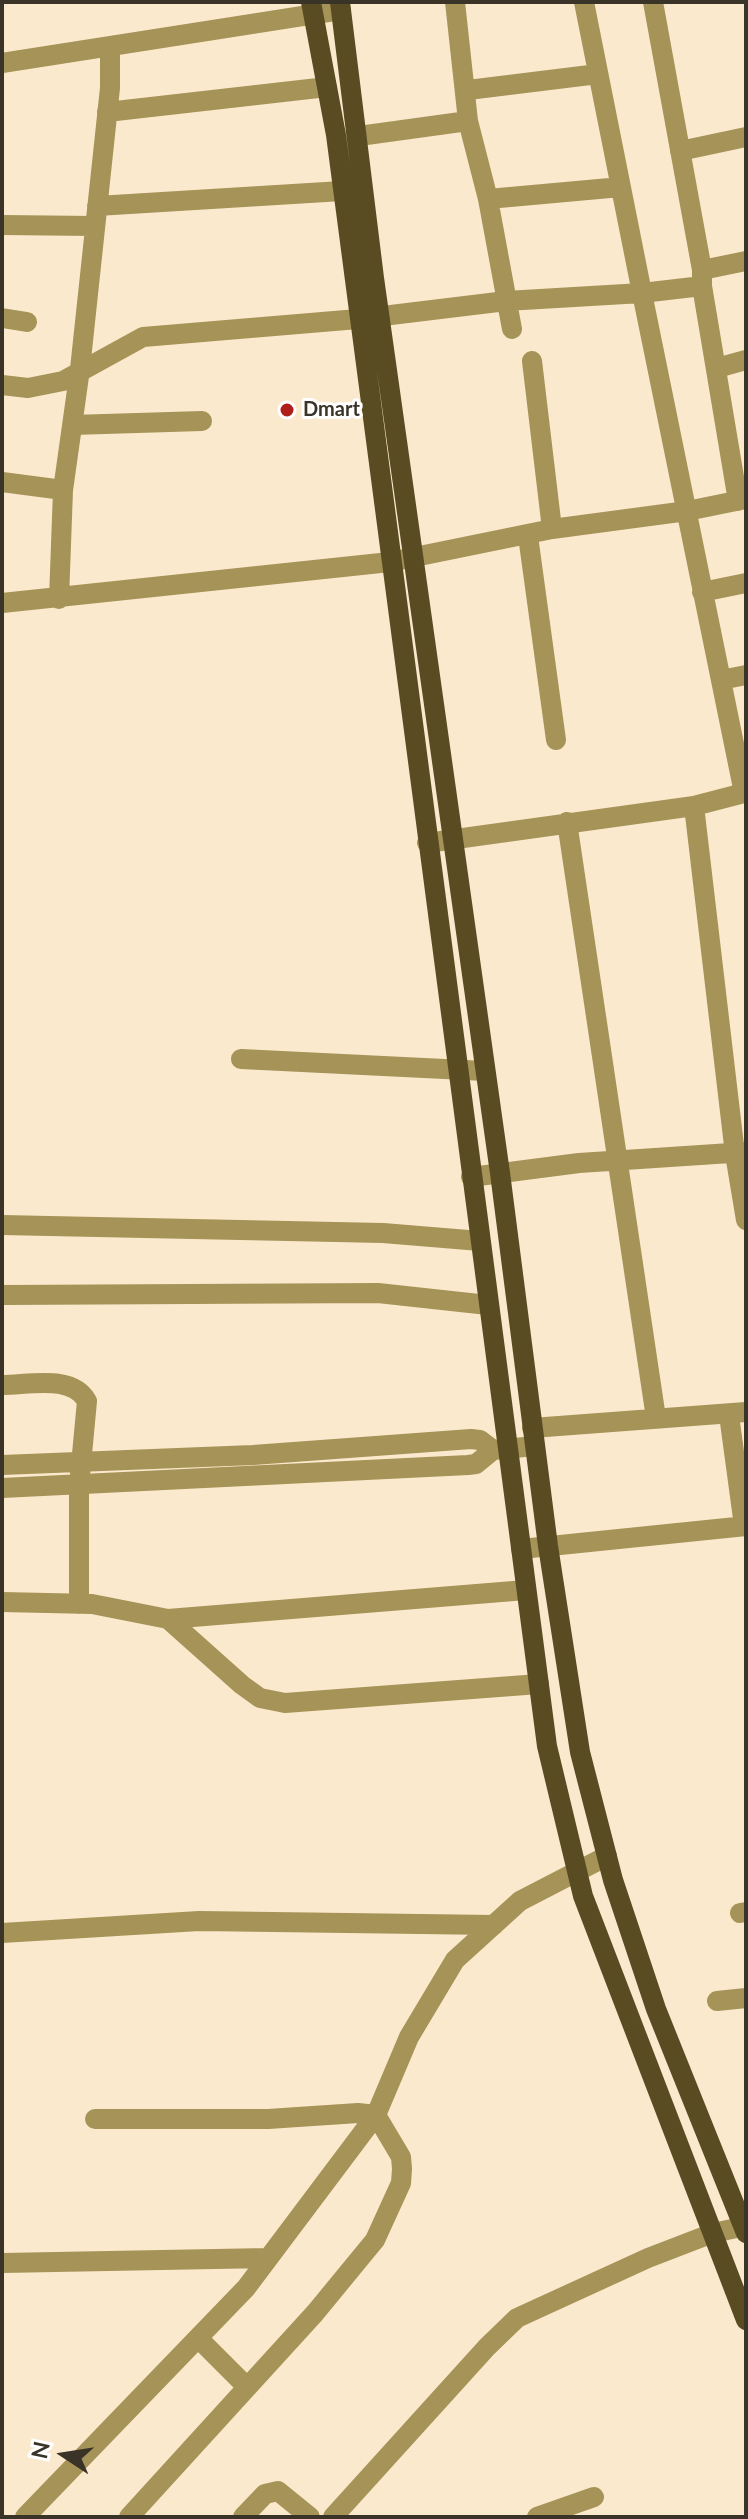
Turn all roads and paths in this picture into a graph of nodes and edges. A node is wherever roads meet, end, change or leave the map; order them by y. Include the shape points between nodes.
1 (455, 2) edge
2 (584, 2) edge
3 (653, 2) edge
4 (341, 6) edge
5 (312, 8) edge
6 (110, 48) junction
7 (2, 63) edge
8 (598, 74) junction
9 (327, 87) junction
10 (468, 90) junction
11 (107, 112) junction
12 (468, 121) junction
13 (359, 136) junction
14 (746, 137) edge
15 (680, 151) junction
16 (621, 187) junction
17 (342, 191) junction
18 (488, 199) junction
19 (96, 216) junction
20 (2, 225) edge
21 (746, 261) edge
22 (702, 278) junction
23 (642, 293) junction
24 (506, 301) junction
25 (380, 316) junction
26 (2, 318) edge
27 (358, 319) junction
28 (27, 322) dead end
29 (512, 329) dead end
30 (746, 360) edge
31 (532, 361) dead end
32 (717, 368) junction
33 (80, 369) junction
34 (2, 385) edge
35 (202, 421) dead end
36 (72, 425) junction
37 (2, 482) edge
38 (63, 490) junction
39 (742, 500) edge
40 (687, 511) junction
41 (552, 529) junction
42 (528, 536) junction
43 (413, 558) junction
44 (390, 562) junction
45 (746, 583) edge
46 (702, 592) junction
47 (59, 599) junction
48 (2, 603) edge
49 (746, 675) edge
50 (721, 680) junction
51 (556, 740) dead end
52 (745, 797) edge
53 (694, 806) junction
54 (567, 822) junction
55 (452, 839) junction
56 (427, 843) junction
57 (241, 1059) dead end
58 (485, 1071) junction
59 (457, 1072) junction
60 (740, 1153) edge
61 (617, 1161) junction
62 (500, 1173) junction
63 (471, 1177) junction
64 (746, 1220) edge
65 (2, 1225) edge
66 (480, 1241) junction
67 (2, 1295) edge
68 (488, 1305) junction
69 (2, 1385) edge
70 (738, 1414) edge
71 (656, 1418) junction
72 (533, 1437) junction
73 (501, 1450) junction
74 (81, 1463) junction
75 (2, 1465) edge
76 (79, 1486) junction
77 (2, 1488) edge
78 (745, 1526) edge
79 (548, 1546) junction
80 (521, 1549) junction
81 (526, 1590) junction
82 (2, 1602) edge
83 (79, 1604) junction
84 (168, 1619) junction
85 (539, 1684) junction
86 (607, 1856) junction
87 (577, 1871) junction
88 (494, 1925) junction
89 (2, 1933) edge
90 (746, 1998) edge
91 (717, 2001) dead end
92 (376, 2115) junction
93 (95, 2119) dead end
94 (745, 2229) edge
95 (713, 2233) junction
96 (268, 2258) junction
97 (2, 2263) edge
98 (746, 2320) edge
99 (198, 2338) junction
100 (247, 2387) junction
101 (594, 2497) dead end
102 (345, 2513) edge
103 (25, 2517) edge
104 (129, 2517) edge
105 (243, 2517) edge
106 (310, 2517) edge
107 (537, 2517) edge

1 - 10 street
2 - 8 street
3 - 15 street
4 - 5 street
4 - 13 main road
5 - 6 street
5 - 9 main road
6 - 7 street
6 - 11 street
8 - 10 street
8 - 16 street
9 - 11 street
9 - 17 main road
10 - 12 street
11 - 19 street
12 - 13 street
12 - 18 street
13 - 25 main road
14 - 15 street
15 - 22 street
16 - 18 street
16 - 23 street
17 - 19 street
17 - 27 main road
18 - 24 street
19 - 20 street
19 - 33 street
21 - 22 street
22 - 23 street
22 - 32 street
23 - 24 street
23 - 40 street
24 - 25 street
24 - 29 street
25 - 27 street
25 - 43 main road
26 - 28 street
27 - 33 street via 143,337
27 - 44 main road
30 - 32 street
31 - 41 street
32 - 39 street
33 - 34 street via 48,386
33 - 36 street
35 - 36 street
36 - 38 street
37 - 38 street
38 - 47 street
39 - 40 street
40 - 41 street
40 - 46 street
41 - 42 street
42 - 43 street
42 - 51 street
43 - 44 street
43 - 55 main road
44 - 47 street
44 - 56 main road
45 - 46 street
46 - 50 street
47 - 48 street
49 - 50 street
50 - 52 street
52 - 53 street
53 - 54 street
53 - 60 street
54 - 55 street
54 - 61 street
55 - 56 street
55 - 58 main road
56 - 59 main road
57 - 59 street
58 - 59 street
58 - 62 main road
59 - 63 main road
60 - 61 street
60 - 64 street
61 - 62 street
61 - 71 street
62 - 63 street
62 - 72 main road
63 - 66 main road
65 - 66 street via 383,1233
66 - 68 main road
67 - 68 street via 378,1293
68 - 73 main road
69 - 74 street via 69,1385 81,1390 87,1401
70 - 71 street
70 - 78 street
71 - 72 street
72 - 73 street
72 - 79 main road
73 - 74 street via 471,1439
73 - 76 street via 468,1465
73 - 80 main road
74 - 75 street
74 - 76 street
76 - 77 street
76 - 83 street
78 - 79 street
79 - 80 street
79 - 86 main road via 580,1752
80 - 81 main road
81 - 84 street
81 - 85 main road
82 - 83 street
83 - 84 street
84 - 85 street via 260,1698 285,1703
85 - 87 main road via 547,1746
86 - 87 street
86 - 94 main road via 656,2009
87 - 88 street via 520,1901
87 - 95 main road
88 - 89 street via 199,1921
88 - 92 street via 455,1960 409,2037
90 - 91 street
92 - 93 street
92 - 96 street
92 - 100 street via 401,2157 402,2169 384,2225 315,2313
94 - 95 street
95 - 98 main road
95 - 102 street via 517,2318
96 - 97 street
96 - 99 street
99 - 100 street
99 - 103 street
100 - 104 street
101 - 107 street
105 - 106 street via 265,2494 284,2495

